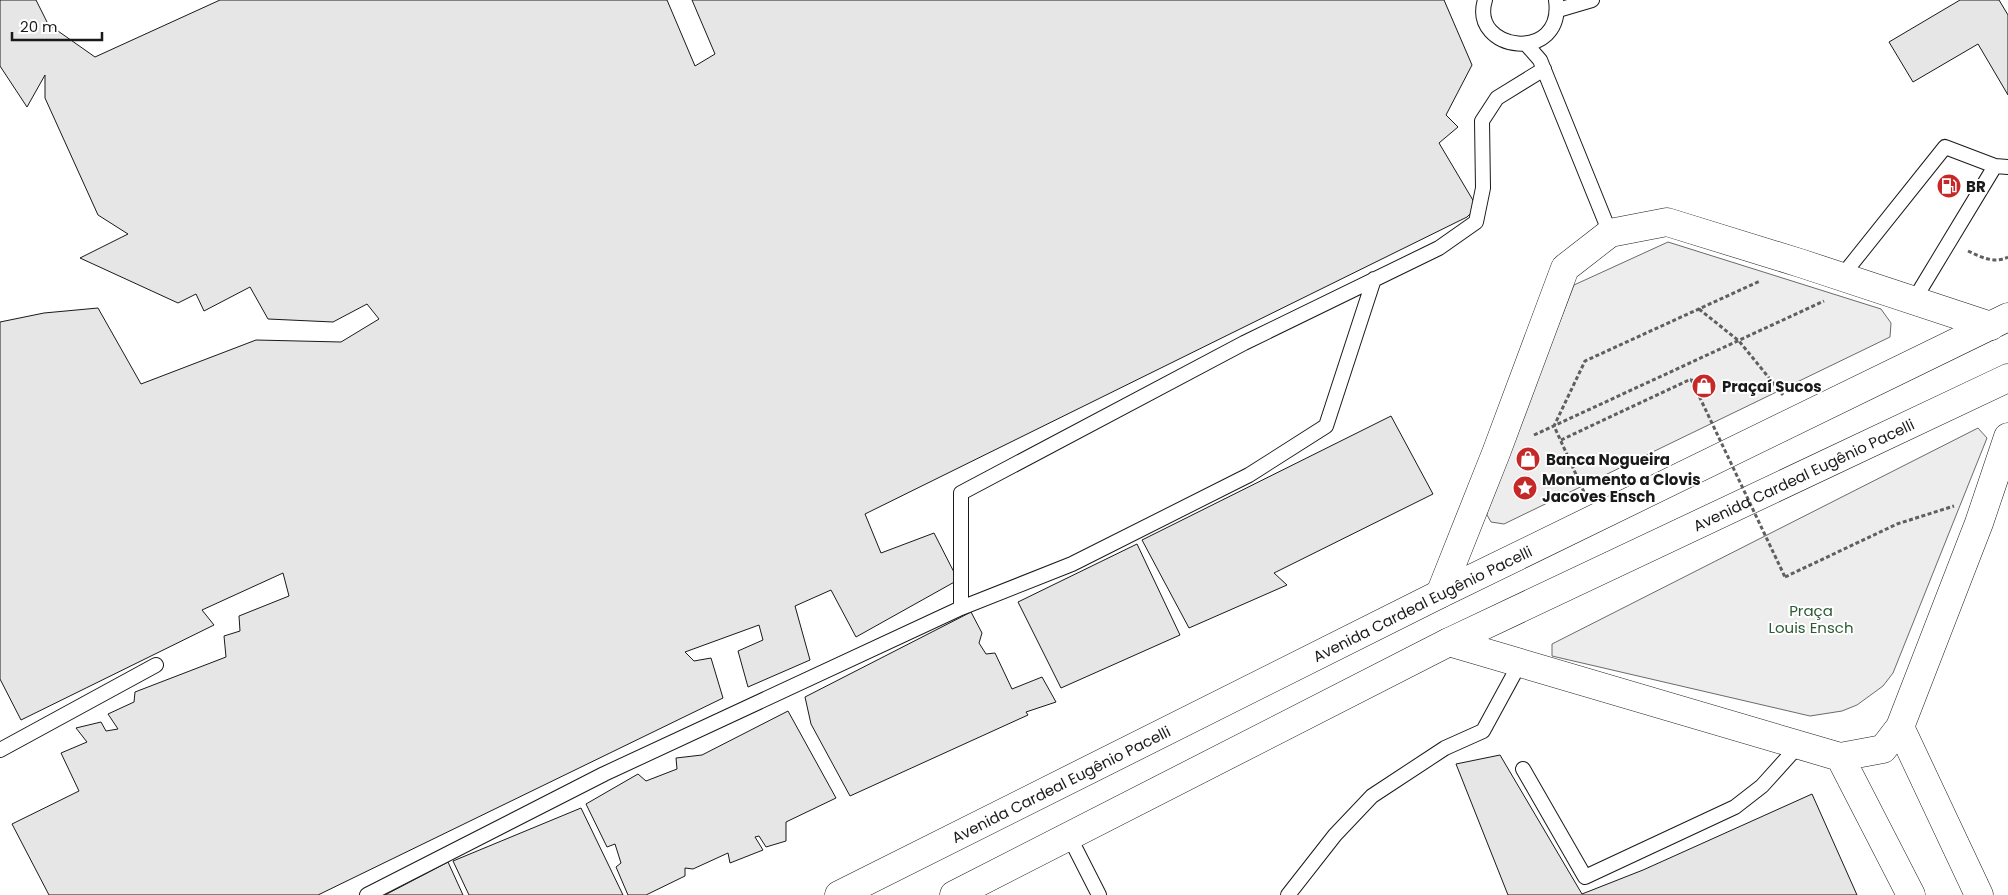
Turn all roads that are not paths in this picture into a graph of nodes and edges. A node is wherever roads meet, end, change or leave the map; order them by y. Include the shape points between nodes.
1 (1484, 0) edge
2 (1592, 0) edge
3 (1557, 5) edge
4 (1526, 44) junction
5 (1544, 69) junction
6 (2002, 166) edge
7 (1610, 233) junction
8 (1374, 279) junction
9 (1852, 280) junction
10 (1914, 300) junction
11 (2000, 322) edge
12 (2008, 378) edge
13 (2008, 437) edge
14 (1440, 594) junction
15 (961, 608) junction
16 (1449, 642) junction
17 (1520, 663) junction
18 (156, 665) dead end
19 (1900, 727) junction
20 (1799, 745) junction
21 (0, 750) edge
22 (1840, 757) junction
23 (1523, 769) dead end
24 (1069, 836) junction
25 (367, 895) edge
26 (839, 895) edge
27 (954, 895) edge
28 (1099, 895) edge
29 (1288, 895) edge
30 (1911, 895) edge
31 (1979, 895) edge

1 - 4 lane via 1485,22 1495,35 1509,44
2 - 3 lane
3 - 4 lane via 1553,26 1542,38
4 - 5 lane
5 - 7 lane
5 - 8 lane via 1497,98 1482,121 1483,188 1476,222 1439,248
6 - 9 lane via 1945,147
6 - 10 lane via 1949,242
7 - 9 main road via 1667,222
7 - 14 main road via 1565,268
8 - 15 lane via 1326,426 1249,475 1081,559
8 - 15 lane via 1244,343 961,494
9 - 10 main road
10 - 11 main road
11 - 14 main road, Avenida Cardeal Eugênio Pacelli via 1800,416
12 - 16 main road, Avenida Cardeal Eugênio Pacelli
13 - 19 main road via 1990,494
14 - 26 main road, Avenida Cardeal Eugênio Pacelli
15 - 25 lane via 604,774
16 - 17 main road
16 - 24 main road, Avenida Cardeal Eugênio Pacelli
17 - 20 main road
17 - 29 lane via 1483,731 1445,748 1372,796 1334,835
18 - 21 lane
19 - 22 main road via 1883,749
19 - 31 main road
20 - 22 main road
20 - 23 lane via 1762,786 1735,807 1585,877
22 - 30 main road
24 - 27 main road, Avenida Cardeal Eugênio Pacelli
24 - 28 lane

